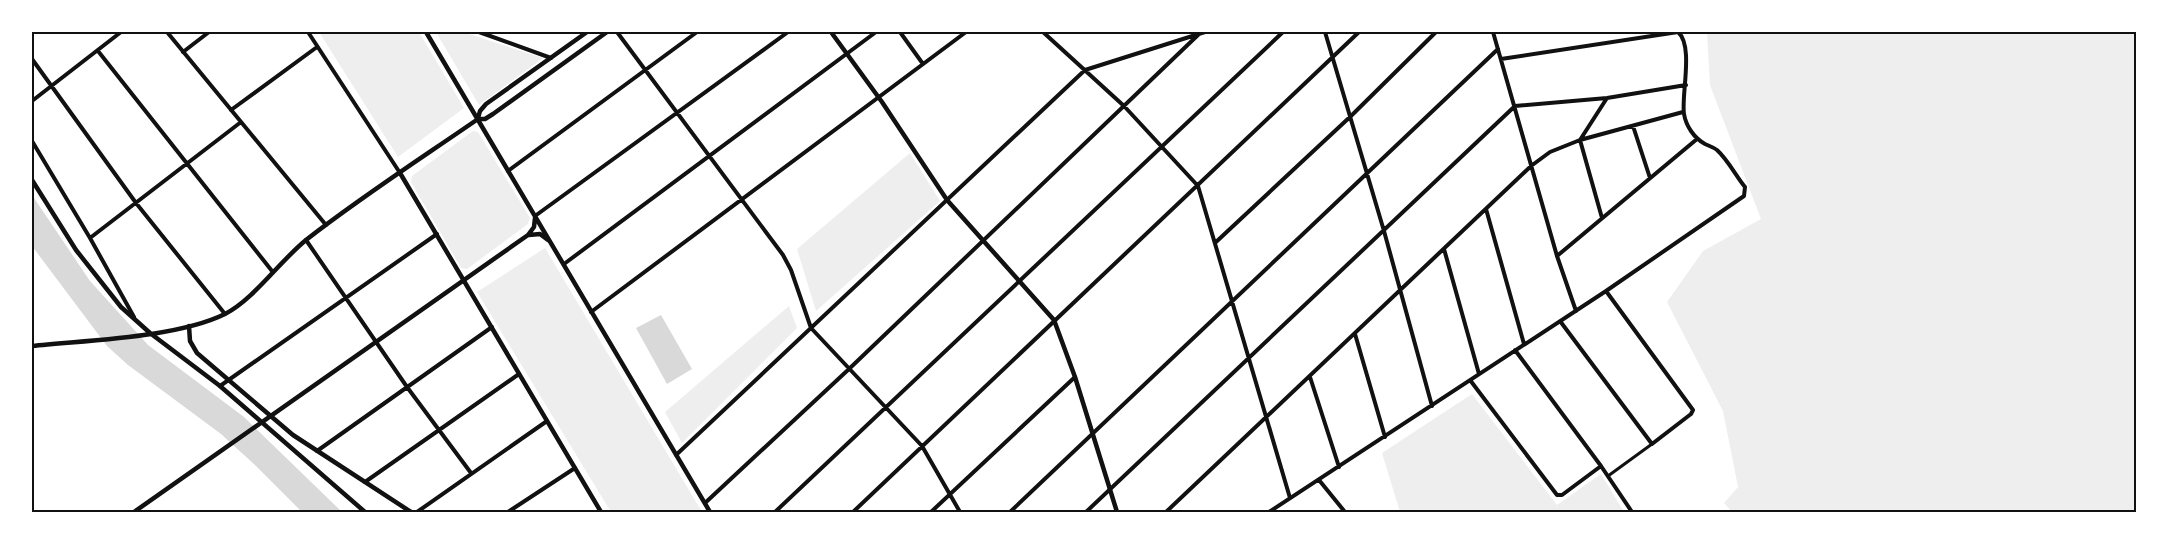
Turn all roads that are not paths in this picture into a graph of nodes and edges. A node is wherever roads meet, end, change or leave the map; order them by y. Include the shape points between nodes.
1 (121, 32) edge
2 (167, 32) edge
3 (209, 32) edge
4 (308, 32) edge
5 (426, 32) edge
6 (479, 32) edge
7 (587, 32) edge
8 (607, 32) edge
9 (617, 32) edge
10 (697, 32) edge
11 (788, 32) edge
12 (831, 32) edge
13 (876, 32) edge
14 (900, 32) edge
15 (966, 32) edge
16 (1043, 32) edge
17 (1205, 32) edge
18 (1283, 32) edge
19 (1324, 32) edge
20 (1359, 32) edge
21 (1436, 32) edge
22 (1493, 32) edge
23 (1647, 32) edge
24 (1678, 32) edge
25 (1199, 34) junction
26 (1643, 37) junction
27 (317, 47) junction
28 (1498, 49) junction
29 (98, 51) junction
30 (183, 52) junction
31 (847, 54) junction
32 (1332, 57) junction
33 (32, 58) edge
34 (552, 58) junction
35 (1501, 59) junction
36 (923, 64) junction
37 (646, 69) junction
38 (1085, 70) junction
39 (1686, 85) junction
40 (51, 87) junction
41 (878, 97) junction
42 (1607, 98) junction
43 (32, 102) edge
44 (1124, 106) junction
45 (1515, 106) junction
46 (231, 110) junction
47 (1683, 112) junction
48 (677, 113) junction
49 (1351, 116) junction
50 (478, 119) junction
51 (241, 122) junction
52 (1633, 126) junction
53 (1697, 139) junction
54 (1580, 140) junction
55 (32, 141) edge
56 (1162, 145) junction
57 (710, 156) junction
58 (186, 162) junction
59 (1531, 166) junction
60 (508, 171) junction
61 (399, 173) junction
62 (1367, 173) junction
63 (1650, 178) junction
64 (32, 180) edge
65 (1198, 186) junction
66 (740, 200) junction
67 (947, 200) junction
68 (136, 203) junction
69 (1486, 209) junction
70 (535, 216) junction
71 (1602, 218) junction
72 (326, 225) junction
73 (1384, 231) junction
74 (437, 234) junction
75 (528, 235) junction
76 (90, 238) junction
77 (306, 240) junction
78 (983, 240) junction
79 (1216, 242) junction
80 (552, 244) junction
81 (1444, 249) junction
82 (1557, 256) junction
83 (564, 264) junction
84 (272, 271) junction
85 (463, 280) junction
86 (1020, 280) junction
87 (1399, 291) junction
88 (1606, 291) junction
89 (346, 298) junction
90 (1233, 301) junction
91 (1576, 311) junction
92 (591, 312) junction
93 (225, 314) junction
94 (1054, 320) junction
95 (1560, 321) junction
96 (137, 322) junction
97 (189, 326) junction
98 (492, 327) junction
99 (811, 328) junction
100 (150, 333) junction
101 (1355, 334) junction
102 (376, 342) junction
103 (1524, 344) junction
104 (32, 346) edge
105 (1515, 350) junction
106 (1249, 360) junction
107 (849, 369) junction
108 (519, 374) junction
109 (1479, 374) junction
110 (1310, 376) junction
111 (1075, 377) junction
112 (230, 379) junction
113 (1470, 380) junction
114 (220, 386) junction
115 (407, 387) junction
116 (886, 406) junction
117 (1432, 406) junction
118 (270, 416) junction
119 (1265, 418) junction
120 (261, 421) junction
121 (547, 421) junction
122 (439, 429) junction
123 (1093, 434) junction
124 (293, 435) junction
125 (1385, 437) junction
126 (286, 444) junction
127 (1653, 444) junction
128 (922, 446) junction
129 (317, 451) junction
130 (676, 455) junction
131 (1601, 466) junction
132 (1339, 467) junction
133 (575, 468) junction
134 (471, 473) junction
135 (1608, 476) junction
136 (1319, 480) junction
137 (365, 483) junction
138 (1110, 489) junction
139 (950, 495) junction
140 (1290, 498) junction
141 (705, 503) junction
142 (134, 513) edge
143 (365, 513) edge
144 (411, 513) edge
145 (417, 513) edge
146 (508, 513) edge
147 (601, 513) edge
148 (710, 513) edge
149 (775, 513) edge
150 (853, 513) edge
151 (931, 513) edge
152 (960, 513) edge
153 (1010, 513) edge
154 (1086, 513) edge
155 (1118, 513) edge
156 (1166, 513) edge
157 (1269, 513) edge
158 (1345, 513) edge
159 (1632, 513) edge

1 - 29 street
2 - 30 street
3 - 30 street
4 - 27 street
5 - 50 street
6 - 34 street
7 - 34 street
8 - 50 street via 493,114
9 - 37 street
10 - 37 street
11 - 48 street
12 - 31 street
13 - 31 street
14 - 36 street
15 - 36 street
16 - 38 street
17 - 25 street
18 - 56 street
19 - 32 street
20 - 32 street
21 - 49 street
22 - 28 street
23 - 26 street
24 - 26 street
24 - 39 street via 1683,40
25 - 38 street
25 - 44 street
26 - 35 street
27 - 46 street
27 - 61 street
28 - 35 street
28 - 62 street
29 - 40 street
29 - 58 street
30 - 46 street
31 - 41 street
31 - 57 street
32 - 49 street
32 - 65 street
33 - 40 street
34 - 50 street via 486,104
35 - 45 street
36 - 41 street
37 - 48 street
37 - 60 street
38 - 44 street
38 - 67 street
39 - 42 street
39 - 47 street
40 - 43 street
40 - 68 street
41 - 66 street
41 - 67 street
42 - 45 street
42 - 54 street
44 - 56 street
44 - 78 street
45 - 59 street
45 - 73 street
46 - 51 street
47 - 52 street
47 - 53 street
48 - 57 street
48 - 70 street
49 - 62 street
49 - 79 street
50 - 60 street
50 - 61 street
51 - 58 street
51 - 72 street
52 - 54 street
52 - 63 street
53 - 63 street
53 - 88 street via 1720,153 1745,193
54 - 59 street via 1550,152
54 - 71 street
55 - 76 street
56 - 65 street
56 - 86 street
57 - 66 street
57 - 83 street
58 - 68 street
58 - 84 street
59 - 69 street
59 - 82 street
60 - 70 street
61 - 72 street
61 - 74 street
62 - 73 street
62 - 90 street
63 - 71 street
64 - 96 street via 87,266
65 - 79 street
65 - 94 street
66 - 92 street
66 - 99 street via 787,263
67 - 78 street
67 - 99 street
68 - 76 street
68 - 93 street
69 - 81 street
69 - 103 street
70 - 75 street
70 - 80 street
71 - 82 street
72 - 77 street
73 - 87 street
73 - 106 street
74 - 85 street
74 - 89 street
75 - 80 street via 540,234
75 - 85 street
76 - 96 street
77 - 84 street
77 - 89 street
78 - 86 street
78 - 107 street
79 - 90 street
80 - 83 street
81 - 87 street
81 - 109 street
82 - 91 street
83 - 92 street
84 - 93 street
85 - 98 street
85 - 102 street
86 - 94 street
86 - 116 street
87 - 101 street
87 - 117 street
88 - 91 street
88 - 127 street via 1693,410
89 - 102 street
89 - 112 street
90 - 106 street
90 - 123 street
91 - 95 street
92 - 130 street
93 - 97 street
94 - 111 street
94 - 128 street
95 - 103 street
95 - 127 street
96 - 100 street
97 - 100 street
97 - 112 street via 190,341 197,353
98 - 108 street
98 - 115 street
99 - 107 street
99 - 130 street
100 - 104 street
100 - 114 street
101 - 110 street
101 - 125 street
102 - 115 street
102 - 118 street
103 - 105 street
105 - 109 street
105 - 131 street
106 - 119 street
106 - 138 street
107 - 116 street
107 - 141 street
108 - 121 street
108 - 122 street
109 - 113 street
110 - 119 street
110 - 132 street
111 - 123 street
111 - 139 street
112 - 114 street
112 - 118 street
113 - 117 street
113 - 131 street via 1557,495
114 - 120 street
115 - 122 street
115 - 129 street
116 - 128 street
116 - 149 street
117 - 125 street
118 - 120 street
118 - 124 street
119 - 140 street
119 - 156 street
120 - 126 street
120 - 142 street
121 - 133 street
121 - 134 street
122 - 134 street
122 - 137 street
123 - 138 street
123 - 153 street
124 - 126 street
124 - 129 street
125 - 132 street
126 - 143 street
127 - 135 street
128 - 139 street
128 - 150 street
129 - 137 street
130 - 141 street
131 - 135 street
132 - 136 street
133 - 146 street
133 - 147 street
134 - 145 street
135 - 159 street
136 - 140 street
136 - 158 street
137 - 144 street
138 - 154 street
138 - 155 street
139 - 151 street
139 - 152 street
140 - 157 street
141 - 148 street

